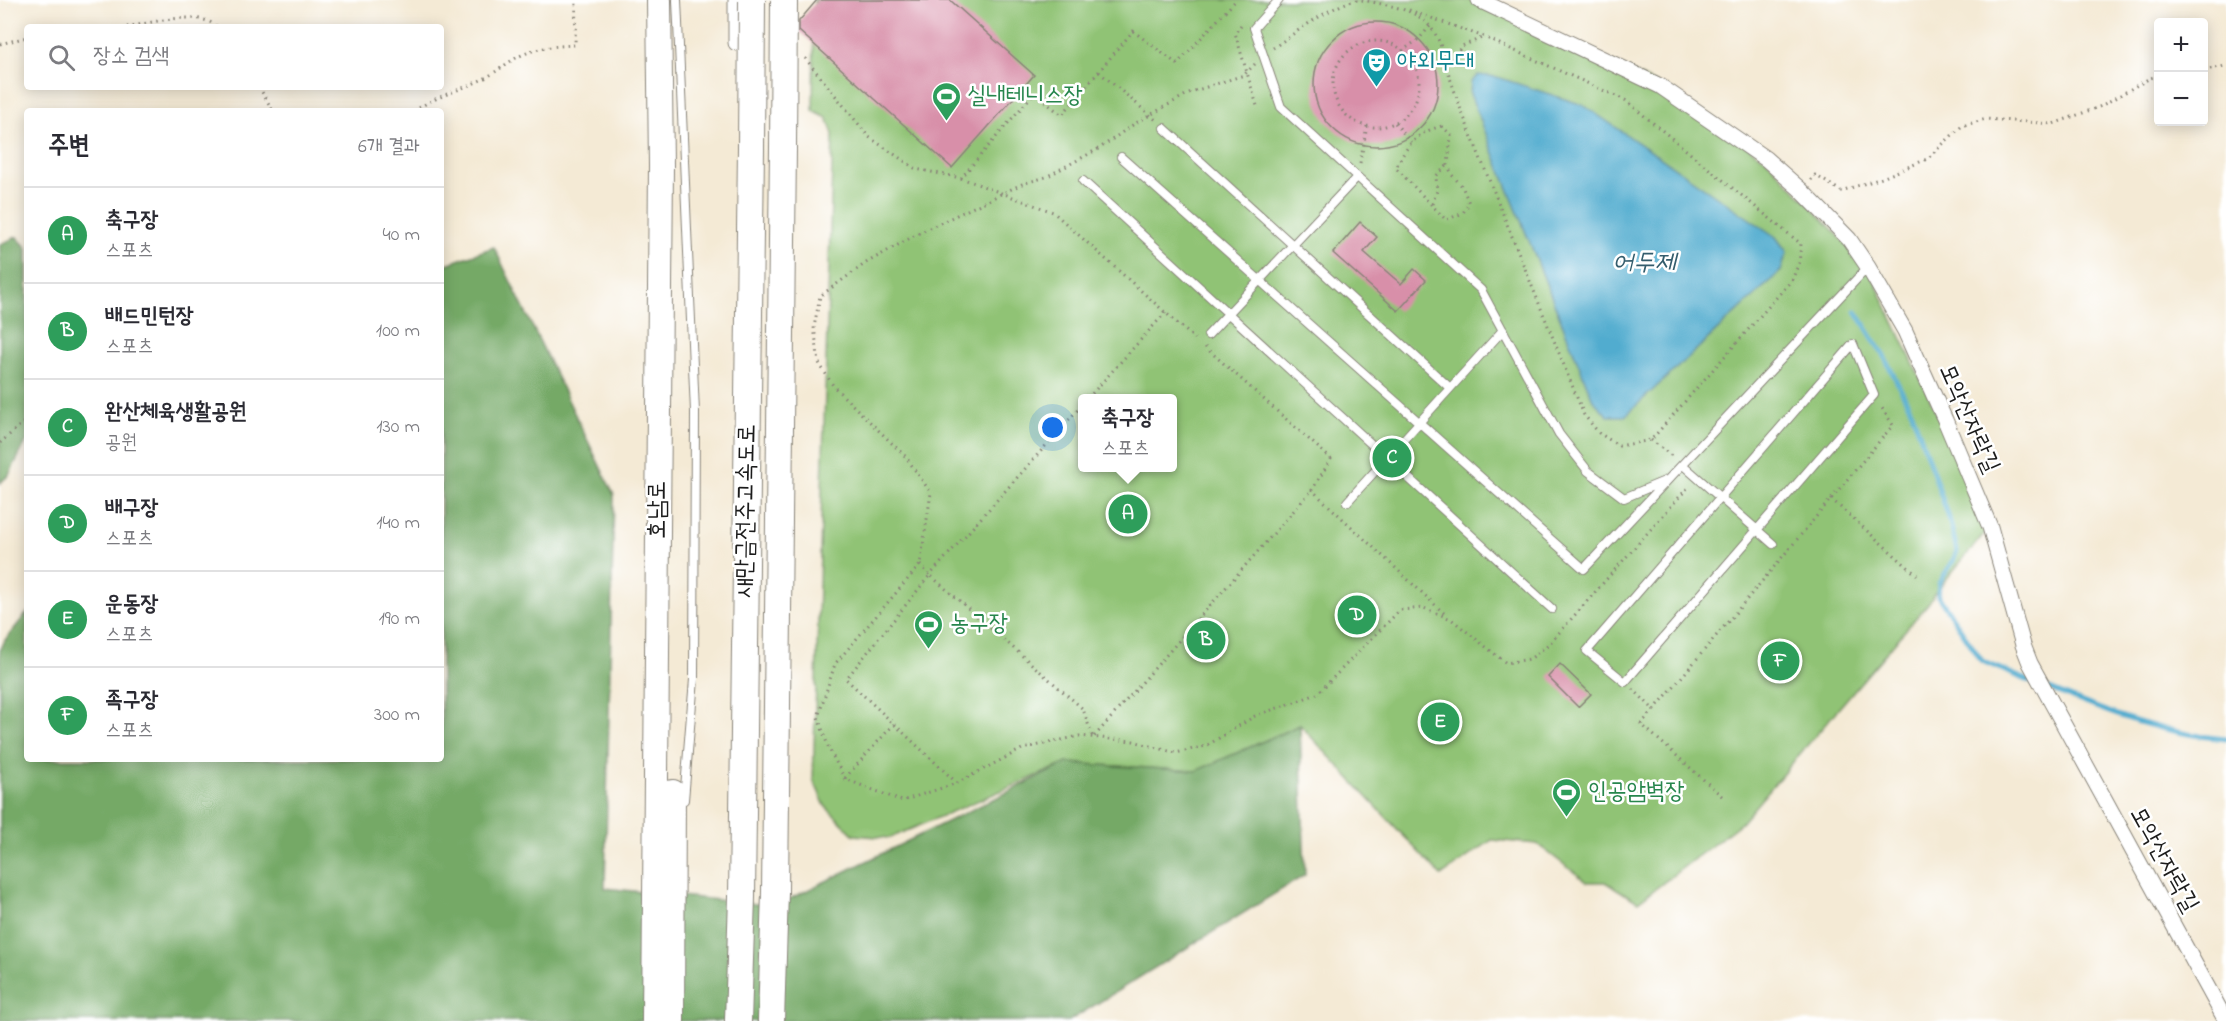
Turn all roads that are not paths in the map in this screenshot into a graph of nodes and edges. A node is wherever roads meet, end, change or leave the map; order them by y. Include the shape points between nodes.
1 (659, 0) edge
2 (676, 0) edge
3 (736, 0) edge
4 (752, 0) edge
5 (784, 0) edge
6 (1279, 0) edge
7 (1479, 0) edge
8 (736, 43) dead end
9 (1164, 128) road end
10 (1121, 157) dead end
11 (1357, 177) junction
12 (1083, 181) dead end
13 (1293, 245) junction
14 (1868, 267) junction
15 (1260, 280) junction
16 (1228, 314) junction
17 (1503, 330) junction
18 (1208, 335) dead end
19 (1450, 388) junction
20 (1419, 423) junction
21 (1387, 458) junction
22 (1683, 465) junction
23 (1671, 478) junction
24 (1720, 497) junction
25 (1347, 502) dead end
26 (1758, 529) junction
27 (1773, 544) dead end
28 (1552, 609) dead end
29 (683, 809) dead end
30 (682, 821) dead end
31 (672, 939) junction
32 (654, 1021) edge
33 (672, 1021) edge
34 (738, 1021) edge
35 (771, 1021) edge
36 (2226, 1021) edge

1 - 32 highway, 호남로
2 - 29 lane via 695,412 694,679
2 - 31 highway, 호남로
3 - 8 street
4 - 34 highway, 새만금전주고속도로, bridge
5 - 35 highway, 새만금전주고속도로, bridge
6 - 11 lane via 1254,28 1281,107
7 - 14 street, 모악산자락길 via 1660,86 1766,159 1849,239
9 - 13 lane
10 - 15 lane
11 - 13 lane
11 - 17 lane via 1481,290
12 - 16 lane
13 - 15 lane
13 - 19 lane
14 - 22 lane
14 - 36 street, 모악산자락길 via 1905,331 1985,516 2030,663
15 - 16 lane
15 - 20 lane
16 - 18 lane
16 - 21 lane
17 - 19 lane
17 - 23 lane via 1559,434 1588,471 1624,498
19 - 20 lane
20 - 21 lane
20 - 23 lane via 1584,569
21 - 25 lane
21 - 28 lane
22 - 23 lane
22 - 24 lane
24 - 26 lane
24 - 26 lane via 1853,344 1874,395
24 - 26 lane via 1587,651 1625,682
26 - 27 lane
30 - 31 lane
31 - 33 highway, 호남로

